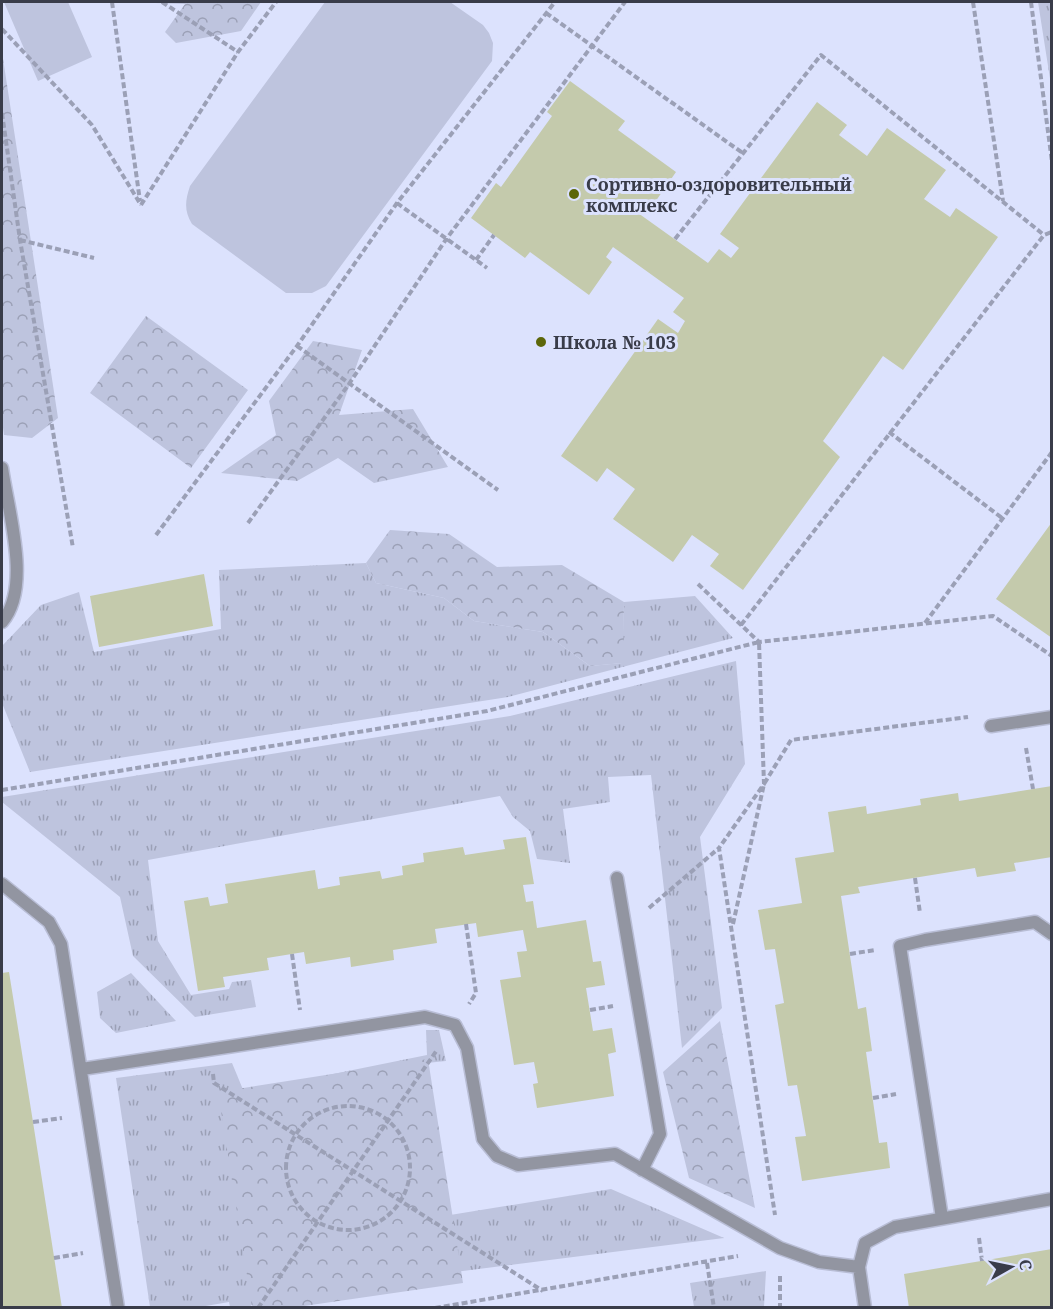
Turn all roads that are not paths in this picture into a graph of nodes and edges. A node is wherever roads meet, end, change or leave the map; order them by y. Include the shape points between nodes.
1 (2, 468) edge
2 (2, 622) edge
3 (1052, 717) edge
4 (991, 726) road end
5 (617, 878) dead end
6 (2, 884) edge
7 (1052, 934) edge
8 (82, 1069) junction
9 (642, 1170) junction
10 (1052, 1199) edge
11 (942, 1218) junction
12 (859, 1267) junction
13 (118, 1308) edge
14 (865, 1308) edge

1 - 2 lane via 17,570 16,591 9,614
3 - 4 lane
5 - 9 lane via 660,1134
6 - 8 lane via 49,922 61,944
7 - 11 lane via 1035,922 900,946
8 - 9 lane via 425,1017 455,1024 467,1048 483,1139 497,1156 518,1165 615,1154
8 - 13 lane
9 - 12 lane via 780,1248 819,1262
10 - 11 lane
11 - 12 lane via 895,1227 865,1243
12 - 14 lane

